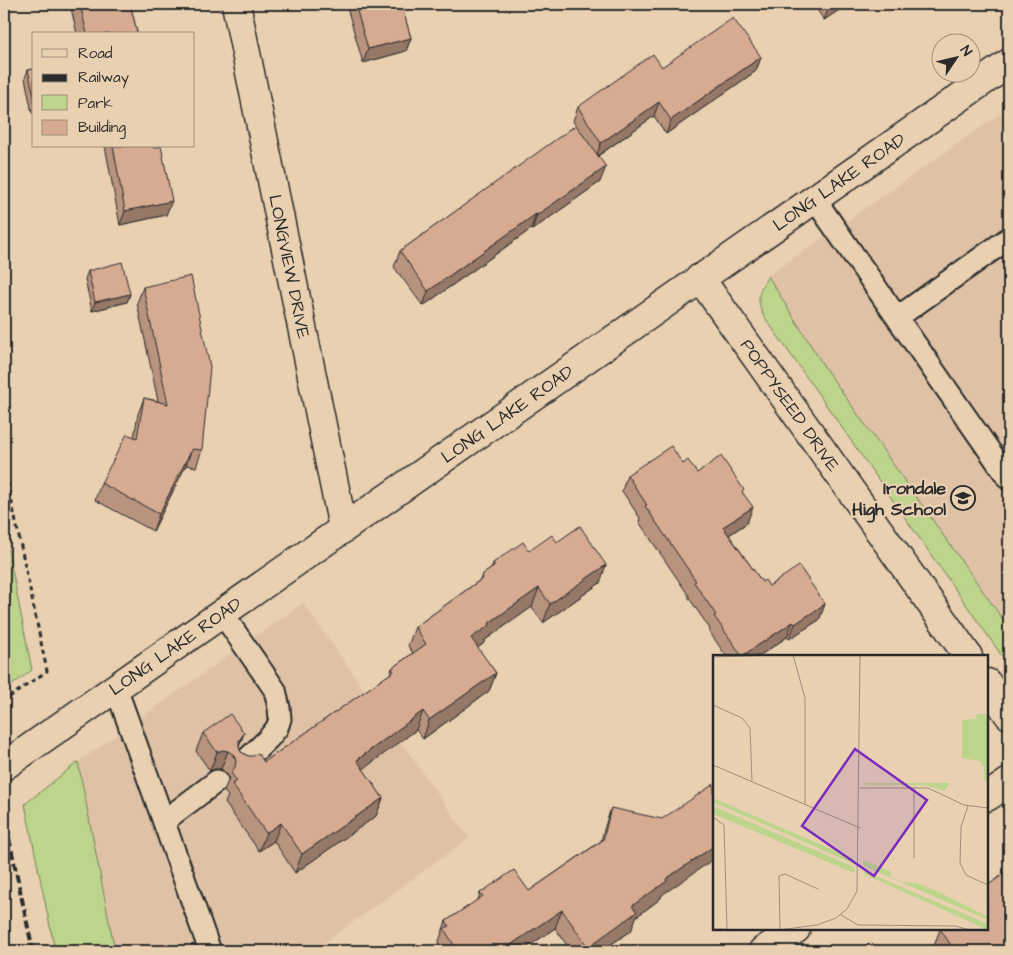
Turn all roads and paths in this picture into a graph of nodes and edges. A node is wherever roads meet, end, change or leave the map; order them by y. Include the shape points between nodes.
1 (236, 4) edge
2 (1009, 63) edge
3 (814, 198) junction
4 (1009, 238) edge
5 (700, 278) junction
6 (898, 316) junction
7 (4, 465) edge
8 (1009, 479) edge
9 (343, 528) junction
10 (222, 612) junction
11 (967, 655) edge
12 (988, 684) edge
13 (116, 688) junction
14 (4, 701) edge
15 (1009, 715) edge
16 (244, 762) edge
17 (4, 766) edge
18 (217, 781) dead end
19 (1009, 782) edge
20 (988, 796) edge
21 (164, 821) junction
22 (794, 930) edge
23 (210, 951) edge
24 (763, 951) edge

1 - 9 street, LONGVIEW DRIVE
2 - 3 street, LONG LAKE ROAD
3 - 5 street, LONG LAKE ROAD
3 - 6 lane
4 - 6 lane
5 - 9 street, LONG LAKE ROAD
5 - 11 street, POPPYSEED DRIVE
6 - 8 lane
7 - 14 path via 47,671
9 - 10 street, LONG LAKE ROAD
10 - 13 street, LONG LAKE ROAD
10 - 16 lane via 275,690 279,708 280,719 276,728
12 - 15 street
13 - 17 street, LONG LAKE ROAD
13 - 21 lane
18 - 21 lane
19 - 20 street
21 - 23 lane
22 - 24 street

